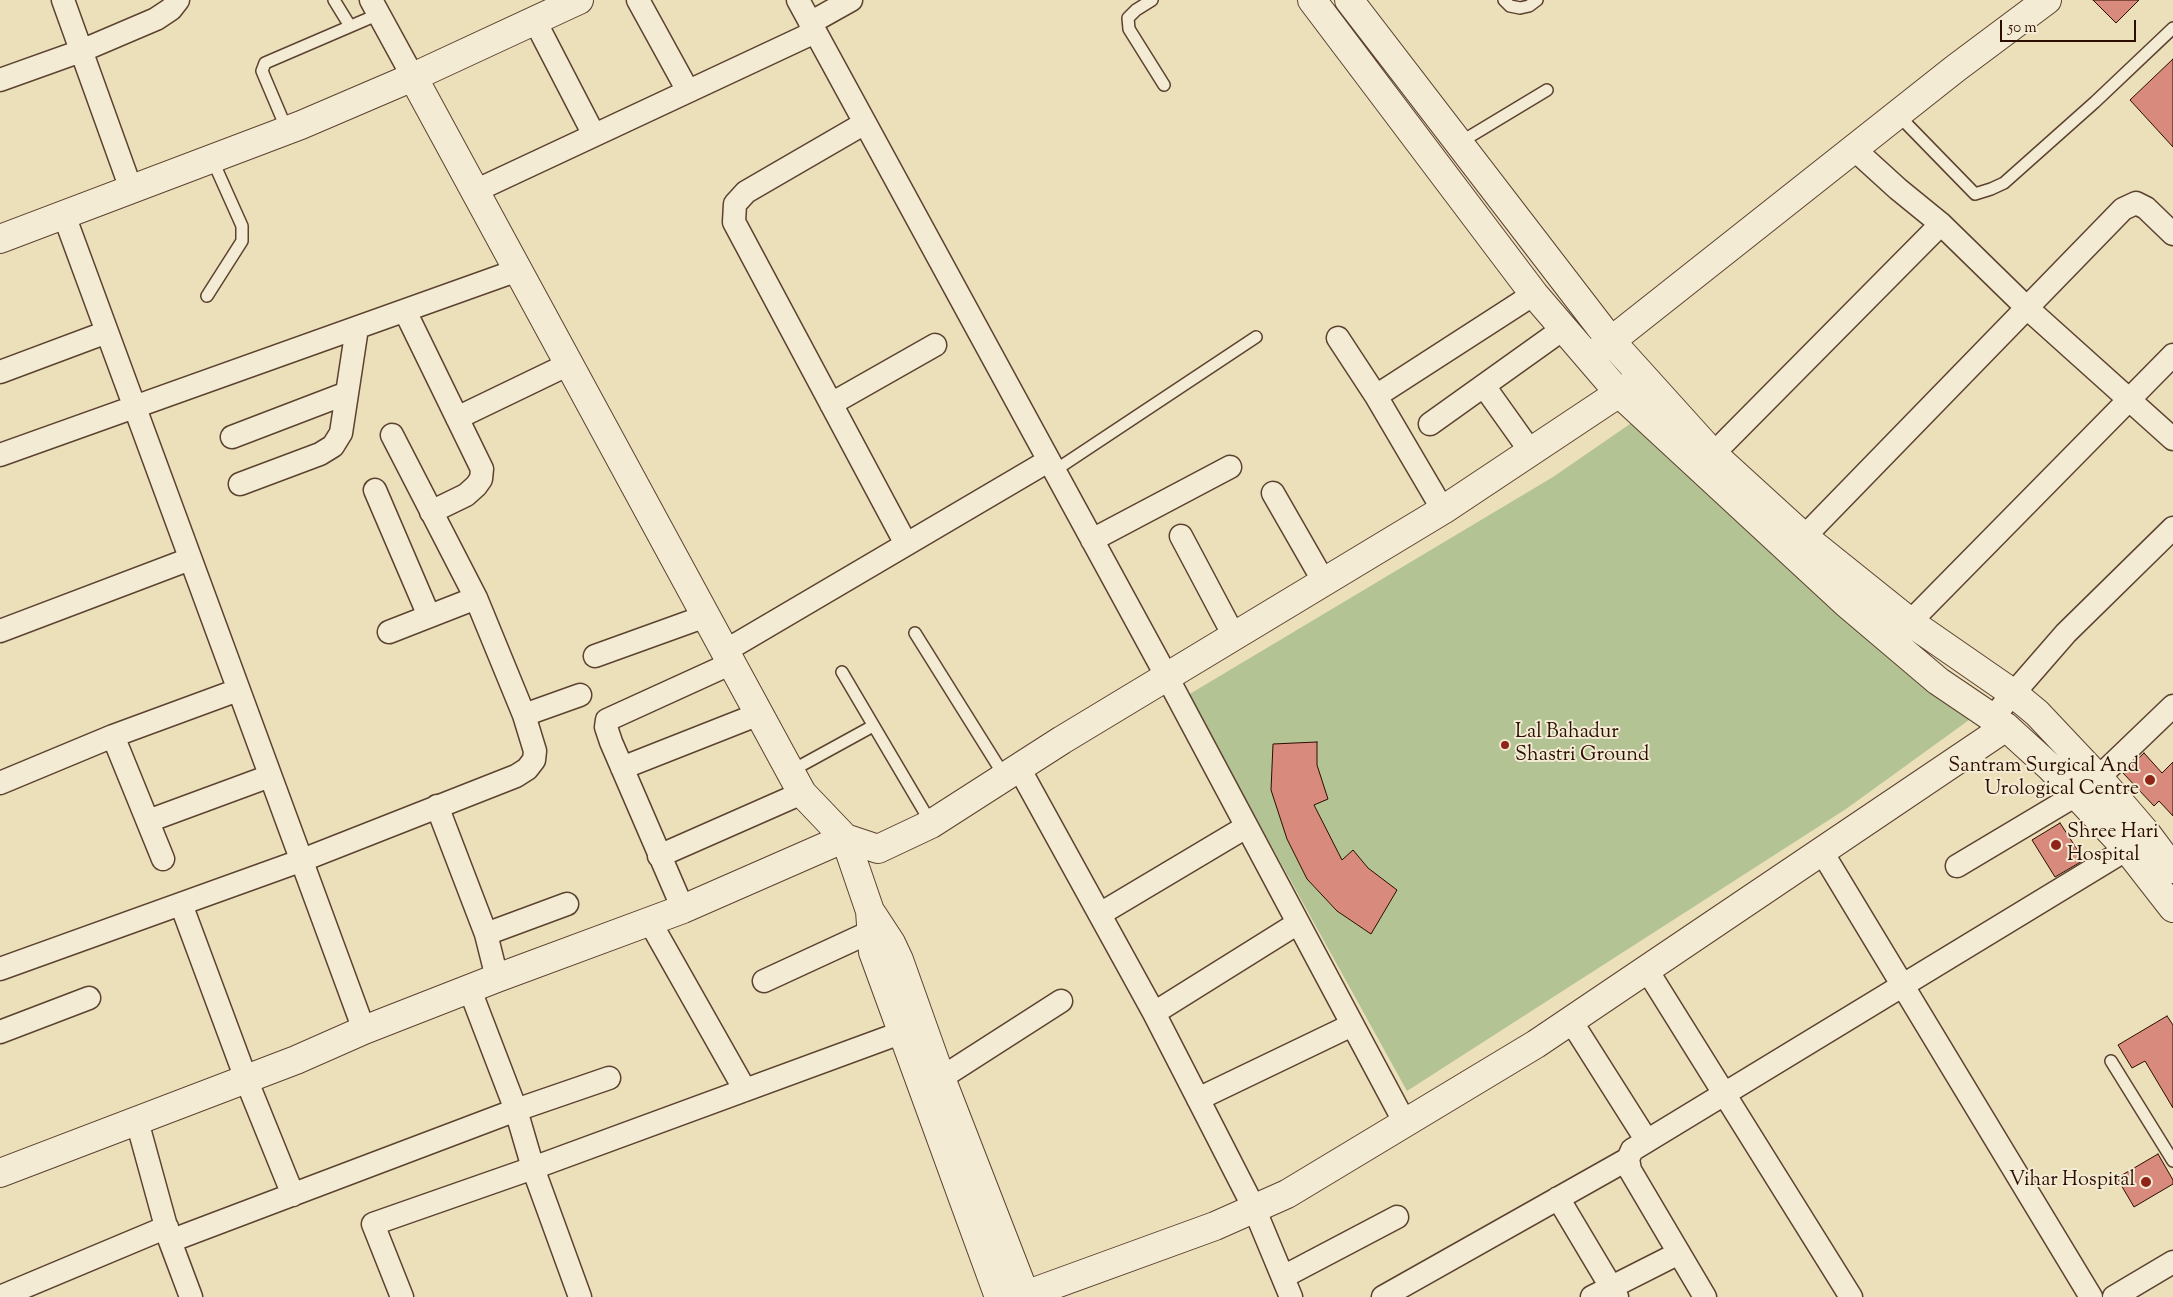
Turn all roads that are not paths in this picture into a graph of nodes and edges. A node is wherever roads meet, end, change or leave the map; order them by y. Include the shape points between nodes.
1 (63, 0) edge
2 (178, 0) edge
3 (334, 0) edge
4 (579, 0) edge
5 (638, 0) edge
6 (798, 0) edge
7 (851, 0) edge
8 (1152, 0) edge
9 (1312, 0) edge
10 (1350, 0) edge
11 (1504, 0) edge
12 (1537, 0) edge
13 (2046, 0) edge
14 (375, 7) edge
15 (534, 20) junction
16 (350, 26) junction
17 (812, 27) junction
18 (2173, 28) edge
19 (81, 51) junction
20 (1, 77) edge
21 (413, 77) junction
22 (1164, 85) dead end
23 (1547, 90) dead end
24 (688, 91) junction
25 (1898, 115) junction
26 (865, 122) junction
27 (287, 130) junction
28 (594, 135) junction
29 (1459, 143) junction
30 (1854, 149) junction
31 (212, 159) junction
32 (131, 189) junction
33 (475, 191) junction
34 (64, 215) junction
35 (1941, 224) junction
36 (2173, 234) edge
37 (0, 239) edge
38 (518, 270) junction
39 (1534, 294) junction
40 (206, 296) dead end
41 (2026, 307) junction
42 (405, 311) junction
43 (357, 328) junction
44 (1563, 329) junction
45 (107, 332) junction
46 (1256, 337) dead end
47 (1338, 338) dead end
48 (1611, 341) junction
49 (935, 344) dead end
50 (2173, 355) edge
51 (1588, 359) junction
52 (569, 364) junction
53 (0, 372) edge
54 (1643, 377) junction
55 (1484, 386) junction
56 (347, 393) junction
57 (1620, 394) junction
58 (1376, 396) junction
59 (2127, 400) junction
60 (831, 404) junction
61 (134, 407) junction
62 (457, 418) junction
63 (1430, 424) dead end
64 (392, 435) dead end
65 (232, 437) dead end
66 (2173, 439) edge
67 (1531, 452) junction
68 (1713, 454) junction
69 (0, 455) edge
70 (1051, 466) junction
71 (1230, 467) dead end
72 (240, 484) dead end
73 (374, 490) dead end
74 (1273, 493) dead end
75 (1443, 510) junction
76 (431, 512) junction
77 (2173, 528) edge
78 (1181, 536) dead end
79 (1804, 537) junction
80 (1092, 540) junction
81 (906, 544) junction
82 (190, 558) junction
83 (1324, 582) junction
84 (476, 598) junction
85 (429, 616) junction
86 (706, 616) junction
87 (1910, 622) junction
88 (0, 631) edge
89 (389, 632) dead end
90 (915, 633) dead end
91 (1234, 636) junction
92 (595, 656) dead end
93 (728, 657) junction
94 (842, 672) dead end
95 (1166, 677) junction
96 (238, 690) junction
97 (2014, 694) junction
98 (580, 695) dead end
99 (2173, 706) edge
100 (759, 714) junction
101 (524, 715) junction
102 (1999, 723) junction
103 (873, 726) junction
104 (113, 736) junction
105 (622, 768) junction
106 (1012, 773) junction
107 (270, 776) junction
108 (2098, 778) junction
109 (796, 782) junction
110 (0, 783) edge
111 (2076, 795) junction
112 (437, 806) junction
113 (148, 821) junction
114 (931, 824) junction
115 (1246, 827) junction
116 (845, 838) junction
117 (2127, 849) junction
118 (1822, 852) junction
119 (658, 856) junction
120 (163, 859) dead end
121 (300, 860) junction
122 (1957, 866) dead end
123 (2173, 869) edge
124 (181, 904) junction
125 (567, 904) dead end
126 (2173, 908) edge
127 (682, 910) junction
128 (1100, 914) junction
129 (650, 922) junction
130 (874, 923) junction
131 (1298, 923) junction
132 (486, 934) junction
133 (0, 969) edge
134 (1647, 970) junction
135 (497, 978) junction
136 (764, 981) dead end
137 (1904, 985) junction
138 (470, 990) junction
139 (89, 998) dead end
140 (1061, 1001) dead end
141 (1154, 1013) junction
142 (1571, 1021) junction
143 (1352, 1025) junction
144 (364, 1030) junction
145 (0, 1032) edge
146 (903, 1032) junction
147 (2111, 1061) dead end
148 (609, 1078) dead end
149 (941, 1078) junction
150 (246, 1079) junction
151 (745, 1090) junction
152 (1725, 1095) junction
153 (1198, 1099) junction
154 (516, 1110) junction
155 (137, 1121) junction
156 (1405, 1123) junction
157 (1647, 1141) junction
158 (1628, 1159) junction
159 (2173, 1161) edge
160 (533, 1168) junction
161 (0, 1173) edge
162 (293, 1195) junction
163 (1558, 1198) junction
164 (1254, 1208) junction
165 (1396, 1217) dead end
166 (169, 1234) junction
167 (1679, 1253) junction
168 (2173, 1262) edge
169 (1287, 1287) edge
170 (1607, 1294) edge
171 (1017, 1296) edge
172 (0, 1297) edge
173 (191, 1297) edge
174 (402, 1297) edge
175 (580, 1297) edge
176 (1383, 1297) edge
177 (1705, 1297) edge
178 (1851, 1297) edge
179 (2090, 1297) edge
180 (2114, 1297) edge

1 - 19 street
2 - 19 street via 156,19
3 - 16 lane
4 - 15 street
5 - 24 street
6 - 17 street
7 - 17 street
8 - 22 lane via 1128,18 1128,29
9 - 39 street
10 - 29 street
11 - 12 lane via 1510,6 1520,8
13 - 25 street
14 - 16 lane
14 - 21 street
15 - 21 street
15 - 28 street
16 - 27 lane via 265,62 262,71
17 - 24 street
17 - 26 street
18 - 25 lane via 2018,171 1991,189 1975,194
19 - 20 street
19 - 32 street
21 - 27 street
21 - 33 street
23 - 29 lane
24 - 28 street
25 - 30 street
26 - 60 street via 746,192 735,204 734,222
26 - 70 street
27 - 31 street
28 - 33 street
29 - 48 street
30 - 35 street
30 - 48 street
31 - 32 street
31 - 40 lane via 242,226 242,242
32 - 34 street
33 - 38 street
34 - 37 street
34 - 45 street
35 - 41 street
35 - 68 street
36 - 41 street via 2146,208 2136,203 2123,209
38 - 42 street
38 - 52 street
39 - 44 street
39 - 58 street
41 - 59 street
41 - 79 street
42 - 43 street
42 - 62 street
43 - 56 street
43 - 61 street
44 - 51 street
44 - 55 street
45 - 53 street
45 - 61 street
46 - 70 lane
47 - 58 street
48 - 51 street
48 - 54 street
49 - 60 street
50 - 59 street
51 - 57 street
52 - 62 street
52 - 86 street
54 - 57 street
54 - 68 street
55 - 63 street
55 - 67 street
56 - 65 street
56 - 72 street via 341,433 332,446 320,454
57 - 67 street
57 - 102 street via 1846,603 1938,681
58 - 75 street
59 - 66 street
59 - 87 street
60 - 81 street
61 - 69 street
61 - 82 street
62 - 76 street via 482,470 481,479 466,495
64 - 76 street
67 - 75 street
68 - 79 street
70 - 80 street
70 - 81 street
71 - 80 street
73 - 85 street
74 - 83 street
75 - 83 street
76 - 84 street
77 - 97 street via 2066,633
78 - 91 street
79 - 87 street
80 - 95 street
81 - 93 street
82 - 88 street
82 - 96 street
83 - 91 street
84 - 85 street
84 - 101 street
85 - 89 street
86 - 92 street
86 - 93 street
87 - 97 street
90 - 106 lane
91 - 95 street
93 - 100 street
93 - 105 street via 607,720 606,727
94 - 103 lane
95 - 106 street
95 - 115 street
96 - 104 street
96 - 107 street
97 - 102 street
97 - 108 street via 2037,713
98 - 101 street
99 - 108 street
100 - 105 street
100 - 109 street
101 - 112 street via 535,751 534,760 527,768 516,776
102 - 111 street via 2051,768
102 - 118 street
103 - 109 lane
103 - 114 lane
104 - 110 street
104 - 113 street
105 - 119 street
106 - 114 street
106 - 128 street
107 - 113 street
107 - 121 street
108 - 123 street
109 - 116 street
109 - 119 street
111 - 117 street
111 - 122 street
112 - 121 street
112 - 132 street
113 - 120 street
114 - 116 street via 878,849
115 - 128 street
115 - 131 street
116 - 127 street
116 - 130 street
117 - 126 street
117 - 137 street
118 - 134 street
118 - 137 street
119 - 127 street
121 - 124 street
121 - 144 street
124 - 133 street
124 - 150 street
125 - 132 street
127 - 129 street
128 - 141 street
129 - 135 street
129 - 151 street
130 - 136 street
130 - 146 street via 873,952
130 - 149 street via 899,960
131 - 141 street
131 - 143 street
132 - 135 street
134 - 142 street
134 - 152 street
135 - 138 street
137 - 152 street
137 - 179 street
138 - 144 street
138 - 154 street
139 - 145 street
140 - 149 street
141 - 153 street
142 - 156 street
142 - 157 street
143 - 153 street
143 - 156 street
144 - 150 street
146 - 151 street
146 - 171 street
147 - 159 lane
148 - 154 street
149 - 171 street
150 - 155 street
150 - 162 street
151 - 160 street
152 - 157 street
152 - 178 street
153 - 164 street
154 - 160 street
154 - 162 street
155 - 161 street
155 - 166 street
156 - 164 street via 1287,1194
157 - 158 street via 1632,1150
158 - 163 street
158 - 167 street via 1630,1170
160 - 174 street via 373,1224
160 - 175 street
162 - 166 street
163 - 170 street
163 - 176 street
164 - 169 street
164 - 171 street via 1215,1226
165 - 169 street
166 - 172 street
166 - 173 street
167 - 170 street
167 - 177 street
168 - 180 street

